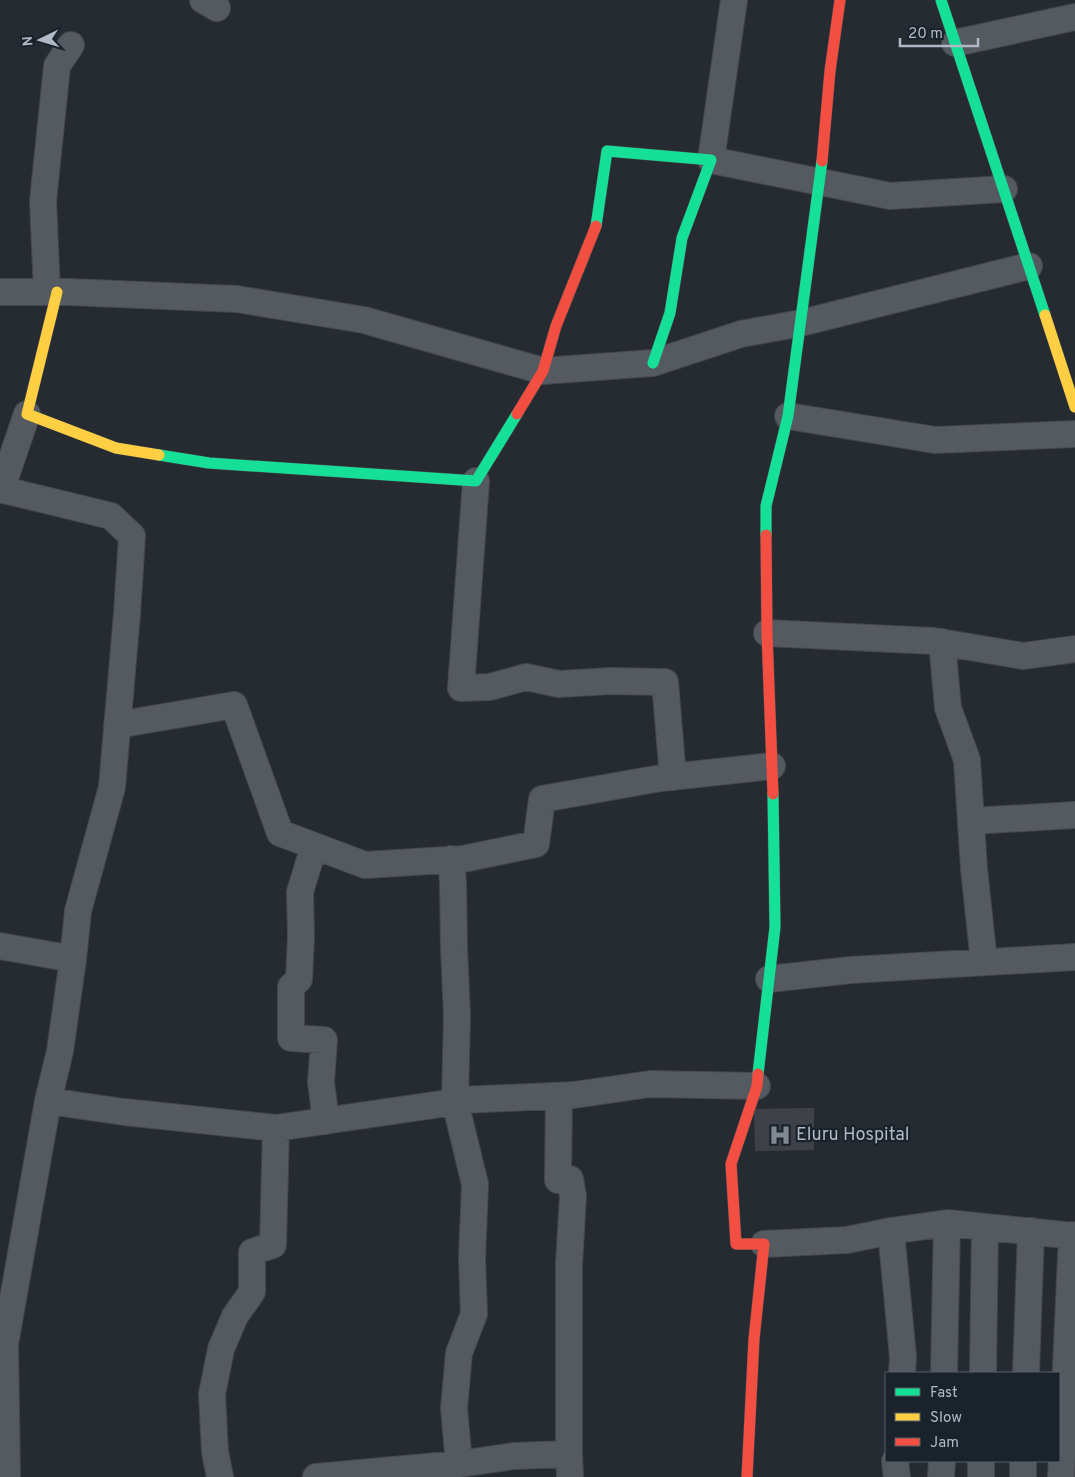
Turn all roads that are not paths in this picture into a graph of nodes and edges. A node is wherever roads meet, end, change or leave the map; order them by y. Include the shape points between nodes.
1 (734, 0) edge
2 (840, 0) edge
3 (940, 0) edge
4 (1075, 18) edge
5 (955, 43) junction
6 (71, 45) dead end
7 (711, 160) junction
8 (820, 182) junction
9 (1004, 189) junction
10 (1029, 266) junction
11 (0, 292) edge
12 (52, 292) junction
13 (800, 323) junction
14 (653, 363) junction
15 (543, 371) junction
16 (1075, 407) edge
17 (27, 414) junction
18 (788, 416) junction
19 (1075, 434) edge
20 (476, 480) junction
21 (0, 490) edge
22 (767, 633) junction
23 (942, 642) junction
24 (1075, 649) edge
25 (117, 725) junction
26 (772, 766) junction
27 (673, 777) junction
28 (1075, 815) edge
29 (971, 821) junction
30 (314, 846) junction
31 (451, 859) junction
32 (0, 946) edge
33 (1075, 957) edge
34 (73, 959) junction
35 (984, 962) junction
36 (769, 979) junction
37 (757, 1086) junction
38 (559, 1096) junction
39 (48, 1101) junction
40 (455, 1102) junction
41 (326, 1121) junction
42 (276, 1128) junction
43 (947, 1223) junction
44 (985, 1227) junction
45 (891, 1231) junction
46 (1030, 1231) junction
47 (1074, 1235) edge
48 (764, 1244) junction
49 (3, 1344) edge
50 (902, 1372) edge
51 (944, 1372) edge
52 (983, 1372) edge
53 (1026, 1372) edge
54 (896, 1462) edge
55 (942, 1462) edge
56 (981, 1462) edge
57 (1023, 1462) edge
58 (458, 1464) junction
59 (570, 1465) edge
60 (7, 1477) edge
61 (220, 1477) edge
62 (323, 1477) edge
63 (747, 1477) edge
64 (897, 1477) edge
65 (941, 1477) edge
66 (981, 1477) edge
67 (1023, 1477) edge
68 (1062, 1477) edge

1 - 7 street
2 - 8 street
3 - 5 street
4 - 5 street
5 - 9 street
6 - 12 street via 57,66 43,201
7 - 8 street
7 - 14 street via 682,238 670,313
7 - 15 street via 607,151 595,230 556,326
8 - 9 street via 890,196
8 - 13 street
9 - 10 street
10 - 13 street
10 - 16 street
11 - 12 street
12 - 15 street via 237,299 364,320
12 - 17 street
13 - 14 street via 741,334
13 - 18 street
14 - 15 street
15 - 20 street
17 - 20 street via 116,448 190,460
17 - 21 street
18 - 19 street via 935,440
18 - 22 street via 766,506
20 - 27 street via 461,688 490,687 526,677 559,684 665,682
21 - 25 street via 111,516 132,536
22 - 23 street
22 - 26 street
23 - 24 street via 1023,656
23 - 29 street via 948,708 967,760
25 - 30 street via 234,706 280,833
25 - 34 street via 112,787 78,911
26 - 27 street
26 - 36 street via 775,927
27 - 31 street via 542,799 536,844
28 - 29 street
29 - 35 street
30 - 31 street via 365,865
30 - 41 street via 300,892 299,979 291,987 291,1038 324,1040 321,1082
31 - 40 street via 457,1015
32 - 34 street
33 - 35 street
34 - 39 street via 60,1051
35 - 36 street via 851,970
36 - 37 street
37 - 38 street via 650,1084
37 - 48 street via 731,1164 736,1244
38 - 40 street
38 - 59 street via 558,1180 570,1179 573,1196 569,1264
39 - 42 street
39 - 49 street
40 - 41 street
40 - 58 street via 475,1184 474,1314 459,1353 454,1408
41 - 42 street
42 - 61 street via 273,1245 252,1252 252,1292 234,1316 221,1349 212,1394 215,1452
43 - 44 street
43 - 45 street
43 - 51 street
44 - 46 street
44 - 52 street
45 - 48 street via 847,1240
45 - 50 street
46 - 47 street
46 - 53 street
47 - 68 street
48 - 63 street via 754,1339
49 - 60 street
54 - 64 street
55 - 65 street
56 - 66 street
57 - 67 street
58 - 59 street via 514,1456
58 - 62 street

